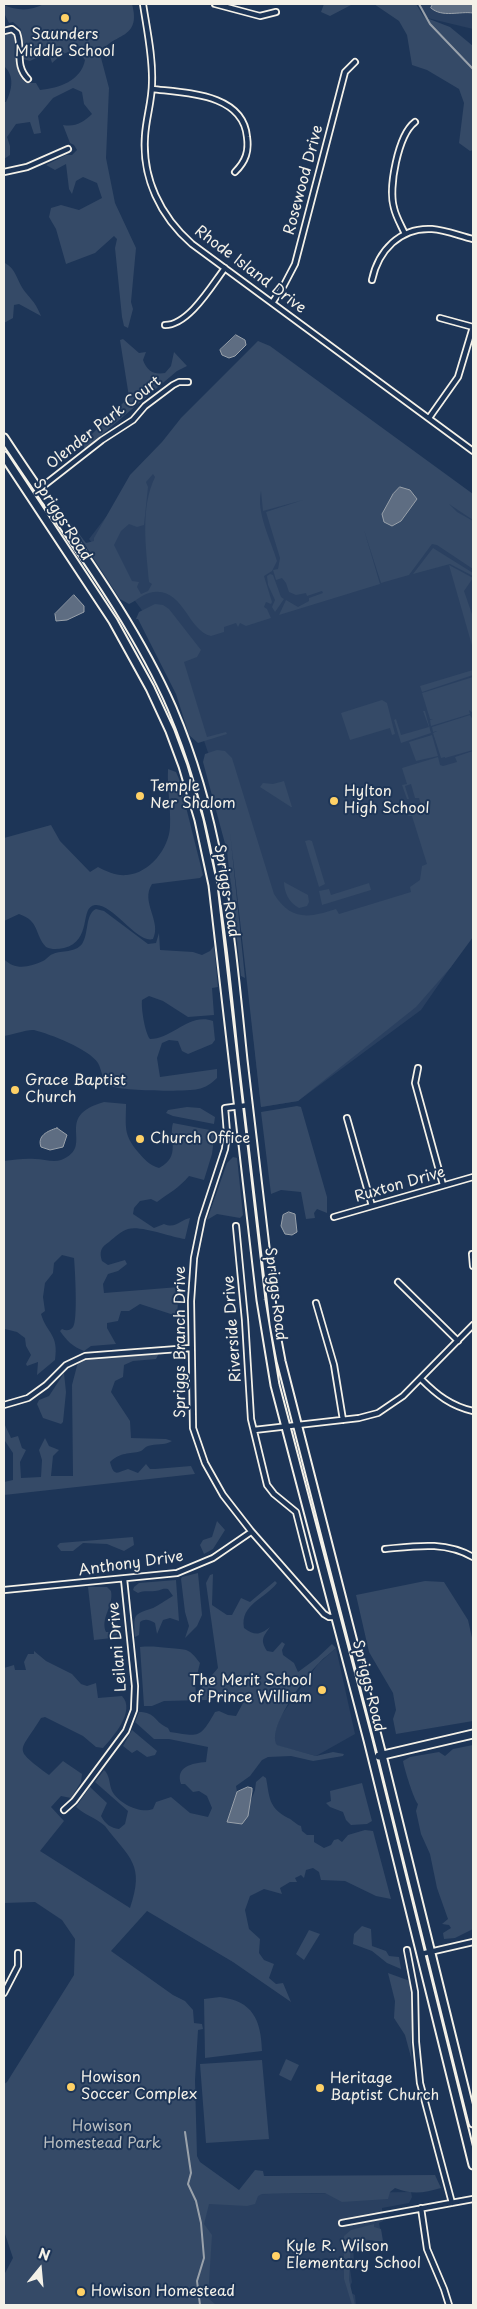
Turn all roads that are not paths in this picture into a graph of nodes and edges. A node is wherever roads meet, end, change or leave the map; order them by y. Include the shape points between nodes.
1 (143, 4) edge
2 (215, 4) edge
3 (276, 12) dead end
4 (4, 31) edge
5 (355, 62) dead end
6 (28, 79) dead end
7 (152, 89) junction
8 (415, 122) dead end
9 (68, 149) dead end
10 (4, 172) edge
11 (235, 172) dead end
12 (405, 234) junction
13 (473, 239) edge
14 (225, 268) junction
15 (372, 280) dead end
16 (272, 303) junction
17 (440, 318) dead end
18 (166, 325) dead end
19 (473, 327) edge
20 (188, 382) dead end
21 (429, 418) junction
22 (4, 438) edge
23 (473, 451) edge
24 (4, 456) edge
25 (38, 490) junction
26 (418, 1068) dead end
27 (249, 1105) junction
28 (239, 1106) junction
29 (347, 1118) dead end
30 (473, 1177) edge
31 (443, 1186) junction
32 (372, 1206) junction
33 (334, 1217) dead end
34 (236, 1226) dead end
35 (472, 1254) dead end
36 (473, 1266) edge
37 (398, 1282) dead end
38 (316, 1303) dead end
39 (473, 1325) edge
40 (458, 1341) junction
41 (192, 1348) junction
42 (422, 1378) junction
43 (4, 1405) edge
44 (473, 1411) edge
45 (342, 1420) junction
46 (296, 1425) junction
47 (286, 1426) junction
48 (254, 1430) junction
49 (252, 1532) junction
50 (385, 1550) dead end
51 (473, 1557) edge
52 (310, 1567) dead end
53 (124, 1579) junction
54 (4, 1590) edge
55 (336, 1617) junction
56 (473, 1734) edge
57 (382, 1755) junction
58 (372, 1757) junction
59 (64, 1810) dead end
60 (473, 1942) edge
61 (407, 1950) dead end
62 (431, 1952) junction
63 (18, 1953) dead end
64 (421, 1954) junction
65 (4, 1993) edge
66 (473, 2124) edge
67 (473, 2165) edge
68 (473, 2199) edge
69 (452, 2203) junction
70 (421, 2208) junction
71 (342, 2223) dead end
72 (449, 2305) edge

1 - 7 street, Rhode Island Drive via 152,65
2 - 3 street via 260,16
4 - 6 street via 12,29 18,33 19,63
5 - 16 street, Rosewood Drive via 345,72 295,264
7 - 11 street via 197,94 220,101 241,118 247,130 247,155
7 - 14 street, Rhode Island Drive via 145,149 155,195 168,218 184,236
8 - 12 street via 404,135 392,188 394,208
9 - 10 street via 27,167
12 - 13 street via 432,229
12 - 15 street via 384,252
14 - 16 street, Rhode Island Drive
14 - 18 street via 193,309 176,323
16 - 21 street, Rhode Island Drive
17 - 19 street
19 - 21 street via 458,377
20 - 25 street, Olender Park Court via 172,385 133,420
21 - 23 street, Rhode Island Drive
22 - 25 main road, Spriggs Road
24 - 28 main road, Spriggs Road via 116,625 175,744 199,820 213,884
25 - 27 main road, Spriggs Road via 141,648 172,708 190,754 210,820 222,876
26 - 31 street via 415,1083
27 - 28 street
27 - 46 main road, Spriggs Road via 274,1324
28 - 41 street, Spriggs Branch Drive via 225,1108 225,1149 202,1219 194,1258
28 - 47 main road, Spriggs Road via 263,1318
29 - 32 street
30 - 31 street, Ruxton Drive
31 - 32 street, Ruxton Drive
32 - 33 street, Ruxton Drive
34 - 48 street, Riverside Drive via 246,1320 250,1416
35 - 36 street
37 - 40 street
38 - 45 street via 334,1365
39 - 40 street
40 - 42 street
41 - 43 street via 85,1356 66,1365 28,1398
41 - 49 street, Spriggs Branch Drive via 192,1414 200,1454 223,1495
42 - 44 street via 445,1400
42 - 45 street via 387,1409 367,1417
45 - 46 street
46 - 47 street
46 - 57 main road, Spriggs Road
47 - 48 street
47 - 55 main road, Spriggs Road
48 - 52 street, Riverside Drive via 267,1485 296,1512
49 - 53 street, Anthony Drive via 190,1569
49 - 55 street, Spriggs Branch Drive via 324,1614
50 - 51 street via 433,1545 454,1548
53 - 54 street, Anthony Drive
53 - 59 street, Leilani Drive via 136,1686 134,1710 126,1731
55 - 58 main road, Spriggs Road
56 - 57 main road
57 - 58 main road
57 - 62 main road, Spriggs Road
58 - 64 main road, Spriggs Road
60 - 62 street
61 - 69 street via 415,1992 420,2083
62 - 64 street
62 - 66 main road, Spriggs Road
63 - 65 street via 18,1966
64 - 67 main road, Spriggs Road
68 - 69 street
69 - 70 street
70 - 71 street
70 - 72 street via 427,2249

